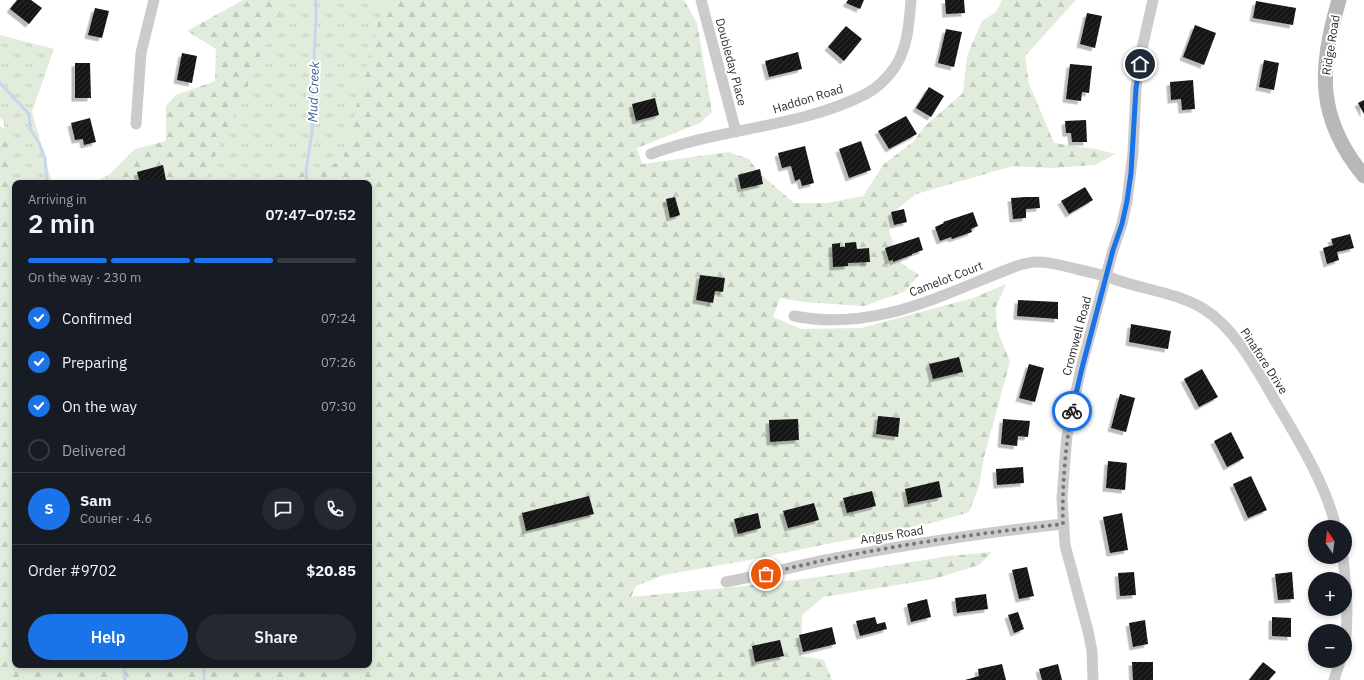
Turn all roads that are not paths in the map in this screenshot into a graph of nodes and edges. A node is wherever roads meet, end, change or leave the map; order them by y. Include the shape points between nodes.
1 (154, 0) edge
2 (701, 0) edge
3 (911, 0) edge
4 (1153, 0) edge
5 (1339, 0) edge
6 (136, 124) dead end
7 (736, 132) junction
8 (651, 154) dead end
9 (1364, 176) edge
10 (1106, 276) junction
11 (794, 316) dead end
12 (1334, 520) edge
13 (1063, 524) junction
14 (1344, 564) edge
15 (726, 582) dead end
16 (1348, 624) edge
17 (1338, 668) edge
18 (1093, 680) edge
19 (1334, 680) edge

1 - 6 street via 141,53
2 - 7 street, Doubleday Place
3 - 7 street, Haddon Road via 906,42 900,60 878,86 868,93 823,110
4 - 10 street, Cromwell Road via 1136,88 1127,201
5 - 9 street, Ridge Road via 1327,52 1326,92 1330,115 1339,139
7 - 8 street, Haddon Road
10 - 11 street, Camelot Court via 1045,262 1027,263 918,306 869,318 843,320
10 - 12 street, Pinafore Drive via 1184,300 1202,308 1220,321 1270,392 1310,461 1329,502
10 - 13 street, Cromwell Road via 1067,436 1062,499
13 - 15 street, Angus Road via 834,558
13 - 18 street, Cromwell Road via 1066,551 1092,651
14 - 16 street
17 - 19 street

